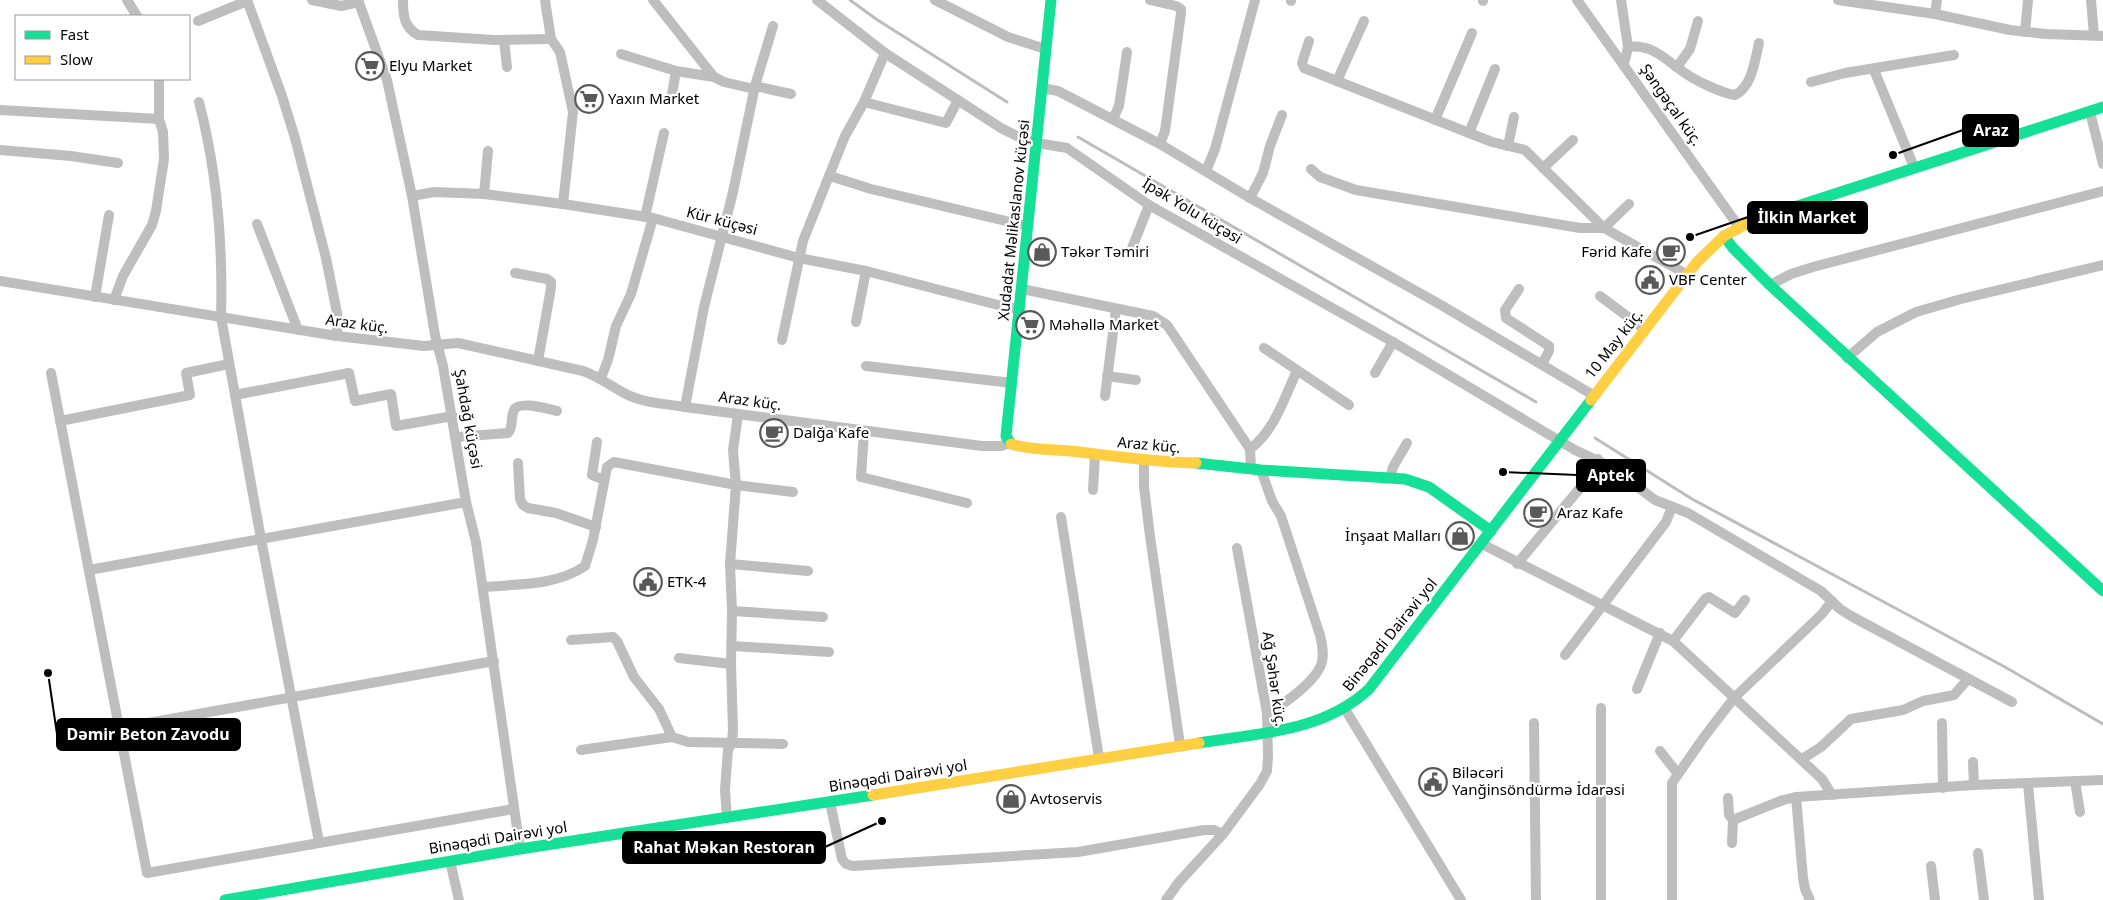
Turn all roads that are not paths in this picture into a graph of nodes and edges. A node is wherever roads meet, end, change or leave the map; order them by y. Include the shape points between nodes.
1 (127, 0) edge
2 (247, 0) edge
3 (312, 0) edge
4 (403, 0) edge
5 (545, 0) edge
6 (653, 0) edge
7 (817, 0) edge
8 (1051, 0) edge
9 (1150, 0) edge
10 (1255, 0) edge
11 (1577, 0) edge
12 (1621, 0) edge
13 (1840, 0) edge
14 (1938, 0) edge
15 (2028, 0) edge
16 (2091, 0) edge
17 (358, 1) edge
18 (940, 1) edge
19 (1885, 3) edge
20 (1935, 14) junction
21 (136, 15) edge
22 (198, 21) dead end
23 (1364, 21) dead end
24 (1698, 21) dead end
25 (773, 26) dead end
26 (2025, 32) junction
27 (1472, 33) dead end
28 (2099, 36) edge
29 (551, 39) junction
30 (504, 40) junction
31 (1309, 41) dead end
32 (1759, 44) dead end
33 (1628, 47) junction
34 (1045, 49) junction
35 (1127, 52) dead end
36 (885, 53) junction
37 (621, 54) dead end
38 (1954, 55) dead end
39 (1624, 64) junction
40 (507, 67) dead end
41 (1677, 67) junction
42 (1495, 69) dead end
43 (1874, 70) junction
44 (676, 71) junction
45 (714, 76) junction
46 (159, 80) edge
47 (1338, 81) junction
48 (1811, 82) dead end
49 (755, 87) junction
50 (1042, 88) junction
51 (791, 94) dead end
52 (671, 100) dead end
53 (958, 100) junction
54 (199, 102) dead end
55 (864, 102) junction
56 (2103, 107) edge
57 (0, 110) edge
58 (2090, 112) junction
59 (1282, 115) dead end
60 (1514, 117) dead end
61 (159, 119) junction
62 (1113, 119) junction
63 (1435, 120) junction
64 (664, 133) dead end
65 (1469, 133) junction
66 (1574, 140) dead end
67 (1037, 142) junction
68 (1160, 144) junction
69 (1508, 146) junction
70 (0, 150) edge
71 (488, 151) dead end
72 (118, 163) dead end
73 (2103, 164) edge
74 (1914, 167) junction
75 (1543, 168) junction
76 (1311, 169) dead end
77 (1206, 171) junction
78 (830, 176) junction
79 (2103, 191) edge
80 (484, 194) junction
81 (412, 196) junction
82 (1250, 198) junction
83 (562, 204) junction
84 (1629, 204) dead end
85 (1149, 205) junction
86 (109, 215) dead end
87 (649, 218) junction
88 (257, 224) dead end
89 (1027, 226) junction
90 (1739, 227) junction
91 (1604, 228) junction
92 (722, 236) junction
93 (1724, 236) junction
94 (1132, 248) dead end
95 (799, 258) junction
96 (2103, 265) edge
97 (866, 271) junction
98 (515, 274) dead end
99 (1686, 274) junction
100 (0, 281) edge
101 (1770, 285) junction
102 (1022, 289) junction
103 (1519, 289) dead end
104 (1600, 296) dead end
105 (95, 297) junction
106 (114, 300) junction
107 (1020, 309) junction
108 (1116, 309) junction
109 (221, 317) junction
110 (856, 322) dead end
111 (1644, 328) junction
112 (298, 330) junction
113 (337, 336) junction
114 (782, 340) dead end
115 (1394, 342) junction
116 (438, 345) junction
117 (1264, 348) dead end
118 (1847, 358) junction
119 (538, 361) junction
120 (230, 364) junction
121 (1542, 364) junction
122 (866, 366) dead end
123 (1297, 370) junction
124 (51, 374) dead end
125 (1375, 374) dead end
126 (1107, 376) junction
127 (601, 378) junction
128 (1136, 380) dead end
129 (1012, 382) junction
130 (1594, 394) junction
131 (235, 395) junction
132 (1105, 396) dead end
133 (1350, 405) dead end
134 (685, 407) junction
135 (557, 411) dead end
136 (738, 415) junction
137 (452, 416) junction
138 (60, 421) junction
139 (864, 431) junction
140 (456, 437) junction
141 (1560, 440) junction
142 (597, 442) dead end
143 (1009, 443) junction
144 (1407, 444) dead end
145 (1250, 449) junction
146 (1095, 456) junction
147 (1598, 459) junction
148 (1144, 461) junction
149 (518, 463) dead end
150 (1256, 469) junction
151 (1390, 478) junction
152 (604, 480) junction
153 (736, 485) junction
154 (1093, 490) dead end
155 (793, 492) dead end
156 (466, 502) junction
157 (967, 503) dead end
158 (1672, 507) junction
159 (1061, 517) dead end
160 (596, 527) junction
161 (1491, 532) junction
162 (261, 540) junction
163 (1482, 544) junction
164 (1237, 548) dead end
165 (730, 564) junction
166 (1518, 564) junction
167 (89, 570) junction
168 (808, 571) dead end
169 (483, 587) junction
170 (2103, 591) edge
171 (1745, 600) dead end
172 (1832, 602) junction
173 (1602, 607) junction
174 (732, 611) junction
175 (823, 617) dead end
176 (1660, 633) junction
177 (571, 640) dead end
178 (1673, 641) junction
179 (733, 646) junction
180 (829, 652) dead end
181 (1565, 655) dead end
182 (679, 658) dead end
183 (494, 661) junction
184 (731, 664) junction
185 (1968, 679) junction
186 (1637, 690) dead end
187 (292, 696) junction
188 (1734, 698) junction
189 (2012, 702) dead end
190 (1601, 708) dead end
191 (1346, 709) junction
192 (1267, 713) junction
193 (1534, 723) dead end
194 (1942, 723) dead end
195 (120, 728) junction
196 (1266, 731) junction
197 (672, 736) junction
198 (732, 742) junction
199 (783, 744) dead end
200 (1180, 744) junction
201 (581, 750) dead end
202 (1660, 751) dead end
203 (1099, 758) junction
204 (1802, 760) junction
205 (1973, 762) dead end
206 (1678, 774) junction
207 (2103, 780) edge
208 (2076, 781) junction
209 (2028, 784) junction
210 (1974, 786) junction
211 (1943, 788) junction
212 (1832, 795) junction
213 (1796, 797) junction
214 (1728, 798) dead end
215 (830, 802) junction
216 (514, 809) junction
217 (2080, 812) dead end
218 (727, 818) junction
219 (1733, 820) junction
220 (1223, 834) junction
221 (319, 842) junction
222 (1732, 843) dead end
223 (520, 849) junction
224 (1978, 853) dead end
225 (450, 861) junction
226 (1931, 866) dead end
227 (225, 900) edge
228 (459, 900) edge
229 (1166, 900) edge
230 (1461, 900) edge
231 (1536, 900) edge
232 (1601, 900) edge
233 (1672, 900) edge
234 (1810, 900) edge
235 (1935, 900) edge
236 (1984, 900) edge
237 (2039, 900) edge

1 - 21 street
2 - 22 street
2 - 113 street via 294,138 326,258 337,313
3 - 17 street via 341,6
4 - 30 street via 405,24 418,36
5 - 29 street
6 - 45 street
7 - 36 street, İpək Yolu küçəsi
8 - 34 main road, Xudadat Məlikaslanov küçəsi
9 - 68 street via 1176,6 1181,13 1165,131
10 - 77 street via 1215,149
11 - 39 street, Şəngəçal küç.
12 - 33 street
13 - 19 street
14 - 20 street
15 - 26 street
16 - 28 street
17 - 81 street, Şahdağ küçəsi via 387,80
18 - 34 street via 1008,37
19 - 20 street
20 - 26 street
23 - 47 street
24 - 41 street via 1690,49
25 - 49 street
26 - 28 street
27 - 63 street
29 - 30 street
29 - 83 street via 560,52 573,112
30 - 40 street
31 - 47 street via 1302,63 1304,68
32 - 41 street via 1748,82 1735,95
33 - 39 street
33 - 41 street via 1646,47
34 - 50 main road, Xudadat Məlikaslanov küçəsi
35 - 62 street via 1119,106
36 - 53 street, İpək Yolu küçəsi
36 - 55 street
37 - 44 street
38 - 43 street
39 - 90 street, Şəngəçal küç.
42 - 65 street
43 - 48 street
43 - 74 street
44 - 45 street
44 - 52 street
45 - 49 street via 724,82
46 - 61 street
47 - 63 street
49 - 51 street
49 - 92 street
50 - 62 street via 1058,91
50 - 67 main road, Xudadat Məlikaslanov küçəsi
53 - 55 street via 946,123
53 - 67 street, İpək Yolu küçəsi via 1001,128
54 - 109 street via 216,195
55 - 78 street via 845,136
56 - 58 main road, 10 May küç.
57 - 61 street
58 - 73 street
58 - 74 main road, 10 May küç.
59 - 82 street via 1263,174
60 - 69 street
61 - 106 street via 164,159 156,211
62 - 68 street
63 - 65 street
64 - 87 street
65 - 69 street
66 - 75 street
67 - 85 street, İpək Yolu küçəsi via 1067,148
67 - 89 main road, Xudadat Məlikaslanov küçəsi
68 - 77 street
69 - 75 street via 1525,150
70 - 72 street
71 - 80 street
74 - 90 main road, 10 May küç.
75 - 91 street
76 - 91 street via 1320,177 1356,190 1552,224
77 - 82 street
78 - 89 street via 871,189
78 - 95 street
79 - 101 street via 1813,267
80 - 81 street, Kür küçəsi via 434,192
80 - 83 street, Kür küçəsi
81 - 116 street, Şahdağ küçəsi
82 - 121 street
83 - 87 street, Kür küçəsi
84 - 91 street
85 - 94 street
85 - 115 street, İpək Yolu küçəsi
86 - 105 street
87 - 92 street, Kür küçəsi
87 - 127 street via 631,294 616,326
88 - 112 street
89 - 102 main road, Xudadat Məlikaslanov küçəsi
90 - 93 main road, 10 May küç.
91 - 99 street
92 - 95 street, Kür küçəsi
92 - 134 street
93 - 99 main road, 10 May küç.
93 - 101 main road
95 - 97 street, Kür küçəsi
95 - 114 street
96 - 118 street via 1916,312 1877,332
97 - 107 street, Kür küçəsi
97 - 110 street
98 - 119 street via 547,278 550,282
99 - 111 main road, 10 May küç.
100 - 105 street, Araz küç.
101 - 118 main road
102 - 107 main road, Xudadat Məlikaslanov küçəsi
102 - 108 street
103 - 121 street via 1505,310 1506,318 1548,346 1549,351
104 - 111 street
105 - 106 street, Araz küç.
106 - 109 street, Araz küç.
107 - 129 main road, Xudadat Məlikaslanov küçəsi
108 - 126 street
108 - 145 street via 1154,316 1167,325
109 - 112 street, Araz küç.
109 - 120 street
111 - 130 main road, 10 May küç.
112 - 113 street, Araz küç.
113 - 116 street, Araz küç. via 401,345
115 - 125 street
115 - 141 street, İpək Yolu küçəsi
116 - 119 street, Araz küç. via 458,343
116 - 137 street, Şahdağ küçəsi
117 - 123 street
118 - 170 main road
119 - 127 street, Araz küç.
120 - 131 street
120 - 138 street via 186,373 190,396
121 - 130 street
122 - 129 street
123 - 133 street
123 - 145 street via 1272,425
124 - 138 street
126 - 128 street
126 - 132 street
127 - 134 street, Araz küç. via 640,400
129 - 143 main road, Xudadat Məlikaslanov küçəsi via 1006,436
130 - 141 main road, 10 May küç.
131 - 137 street via 349,374 355,401 391,394 396,426
131 - 162 street
134 - 136 street, Araz küç.
135 - 140 street via 518,406 508,433
136 - 139 street, Araz küç.
136 - 153 street via 733,450
137 - 140 street, Şahdağ küçəsi
138 - 167 street
139 - 143 street, Araz küç. via 988,446
139 - 157 street via 861,477
140 - 156 street, Şahdağ küçəsi
141 - 147 street, İpək Yolu küçəsi
141 - 161 main road, 10 May küç.
142 - 152 street via 592,475
143 - 146 main road, Araz küç.
144 - 151 street
145 - 150 street
146 - 148 main road, Araz küç.
146 - 154 street
147 - 158 street, İpək Yolu küçəsi via 1655,500
147 - 166 street via 1590,476
148 - 150 main road, Araz küç.
148 - 200 street via 1150,536
149 - 160 street via 523,505
150 - 151 main road, Araz küç.
150 - 192 street via 1281,516 1323,650 1322,664 1316,673 1296,695
151 - 161 main road, Araz küç. via 1429,487
152 - 153 street via 607,467 614,462
152 - 160 street
153 - 155 street
153 - 165 street
156 - 162 street
156 - 169 street, Şahdağ küçəsi
158 - 172 street, İpək Yolu küçəsi via 1688,513 1821,591
158 - 173 street via 1666,522
159 - 203 street
160 - 169 street via 590,555 585,566 577,571 549,581
161 - 163 main road, Binəqədi Dairəvi yol
162 - 167 street
162 - 187 street
163 - 166 street
163 - 191 main road, Binəqədi Dairəvi yol via 1369,688
164 - 192 street, Ağ Şəhər küç.
165 - 168 street
165 - 174 street
166 - 173 street
167 - 195 street
169 - 183 street, Şahdağ küçəsi
171 - 178 street via 1735,613 1709,597 1705,599
172 - 185 street, İpək Yolu küçəsi via 1851,616
172 - 188 street
173 - 176 street
173 - 181 street
174 - 175 street
174 - 179 street
176 - 178 street
176 - 186 street
177 - 197 street via 613,637 638,683 659,709
178 - 188 street
179 - 180 street
179 - 184 street
182 - 184 street
183 - 187 street
183 - 216 street, Şahdağ küçəsi
184 - 198 street
185 - 189 street, İpək Yolu küçəsi
185 - 204 street via 1954,695 1923,701 1903,710 1851,719
187 - 195 street
187 - 221 street
188 - 204 street
188 - 206 street
190 - 232 street
191 - 196 main road, Binəqədi Dairəvi yol via 1319,722
191 - 230 street
192 - 196 street, Ağ Şəhər küç.
193 - 231 street
194 - 211 street
195 - 221 street via 147,873
196 - 200 main road, Binəqədi Dairəvi yol
196 - 220 street, Ağ Şəhər küç. via 1267,771
197 - 198 street via 688,742
197 - 201 street
198 - 199 street
198 - 218 street via 726,762
200 - 203 main road, Binəqədi Dairəvi yol
202 - 206 street
203 - 215 main road, Binəqədi Dairəvi yol
204 - 212 street via 1822,779
205 - 210 street
206 - 233 street via 1671,789
207 - 208 street
208 - 209 street
208 - 217 street
209 - 210 street
209 - 237 street
210 - 211 street
211 - 212 street
212 - 213 street
213 - 219 street
213 - 234 street via 1803,878
214 - 219 street via 1729,815
215 - 218 main road, Binəqədi Dairəvi yol
215 - 220 street via 842,859 853,866 1078,852 1204,830
216 - 221 street
216 - 223 street, Şahdağ küçəsi
218 - 223 main road, Binəqədi Dairəvi yol
219 - 222 street
220 - 229 street, Ağ Şəhər küç.
223 - 225 main road, Binəqədi Dairəvi yol
224 - 236 street
225 - 227 main road, Binəqədi Dairəvi yol
225 - 228 street
226 - 235 street

